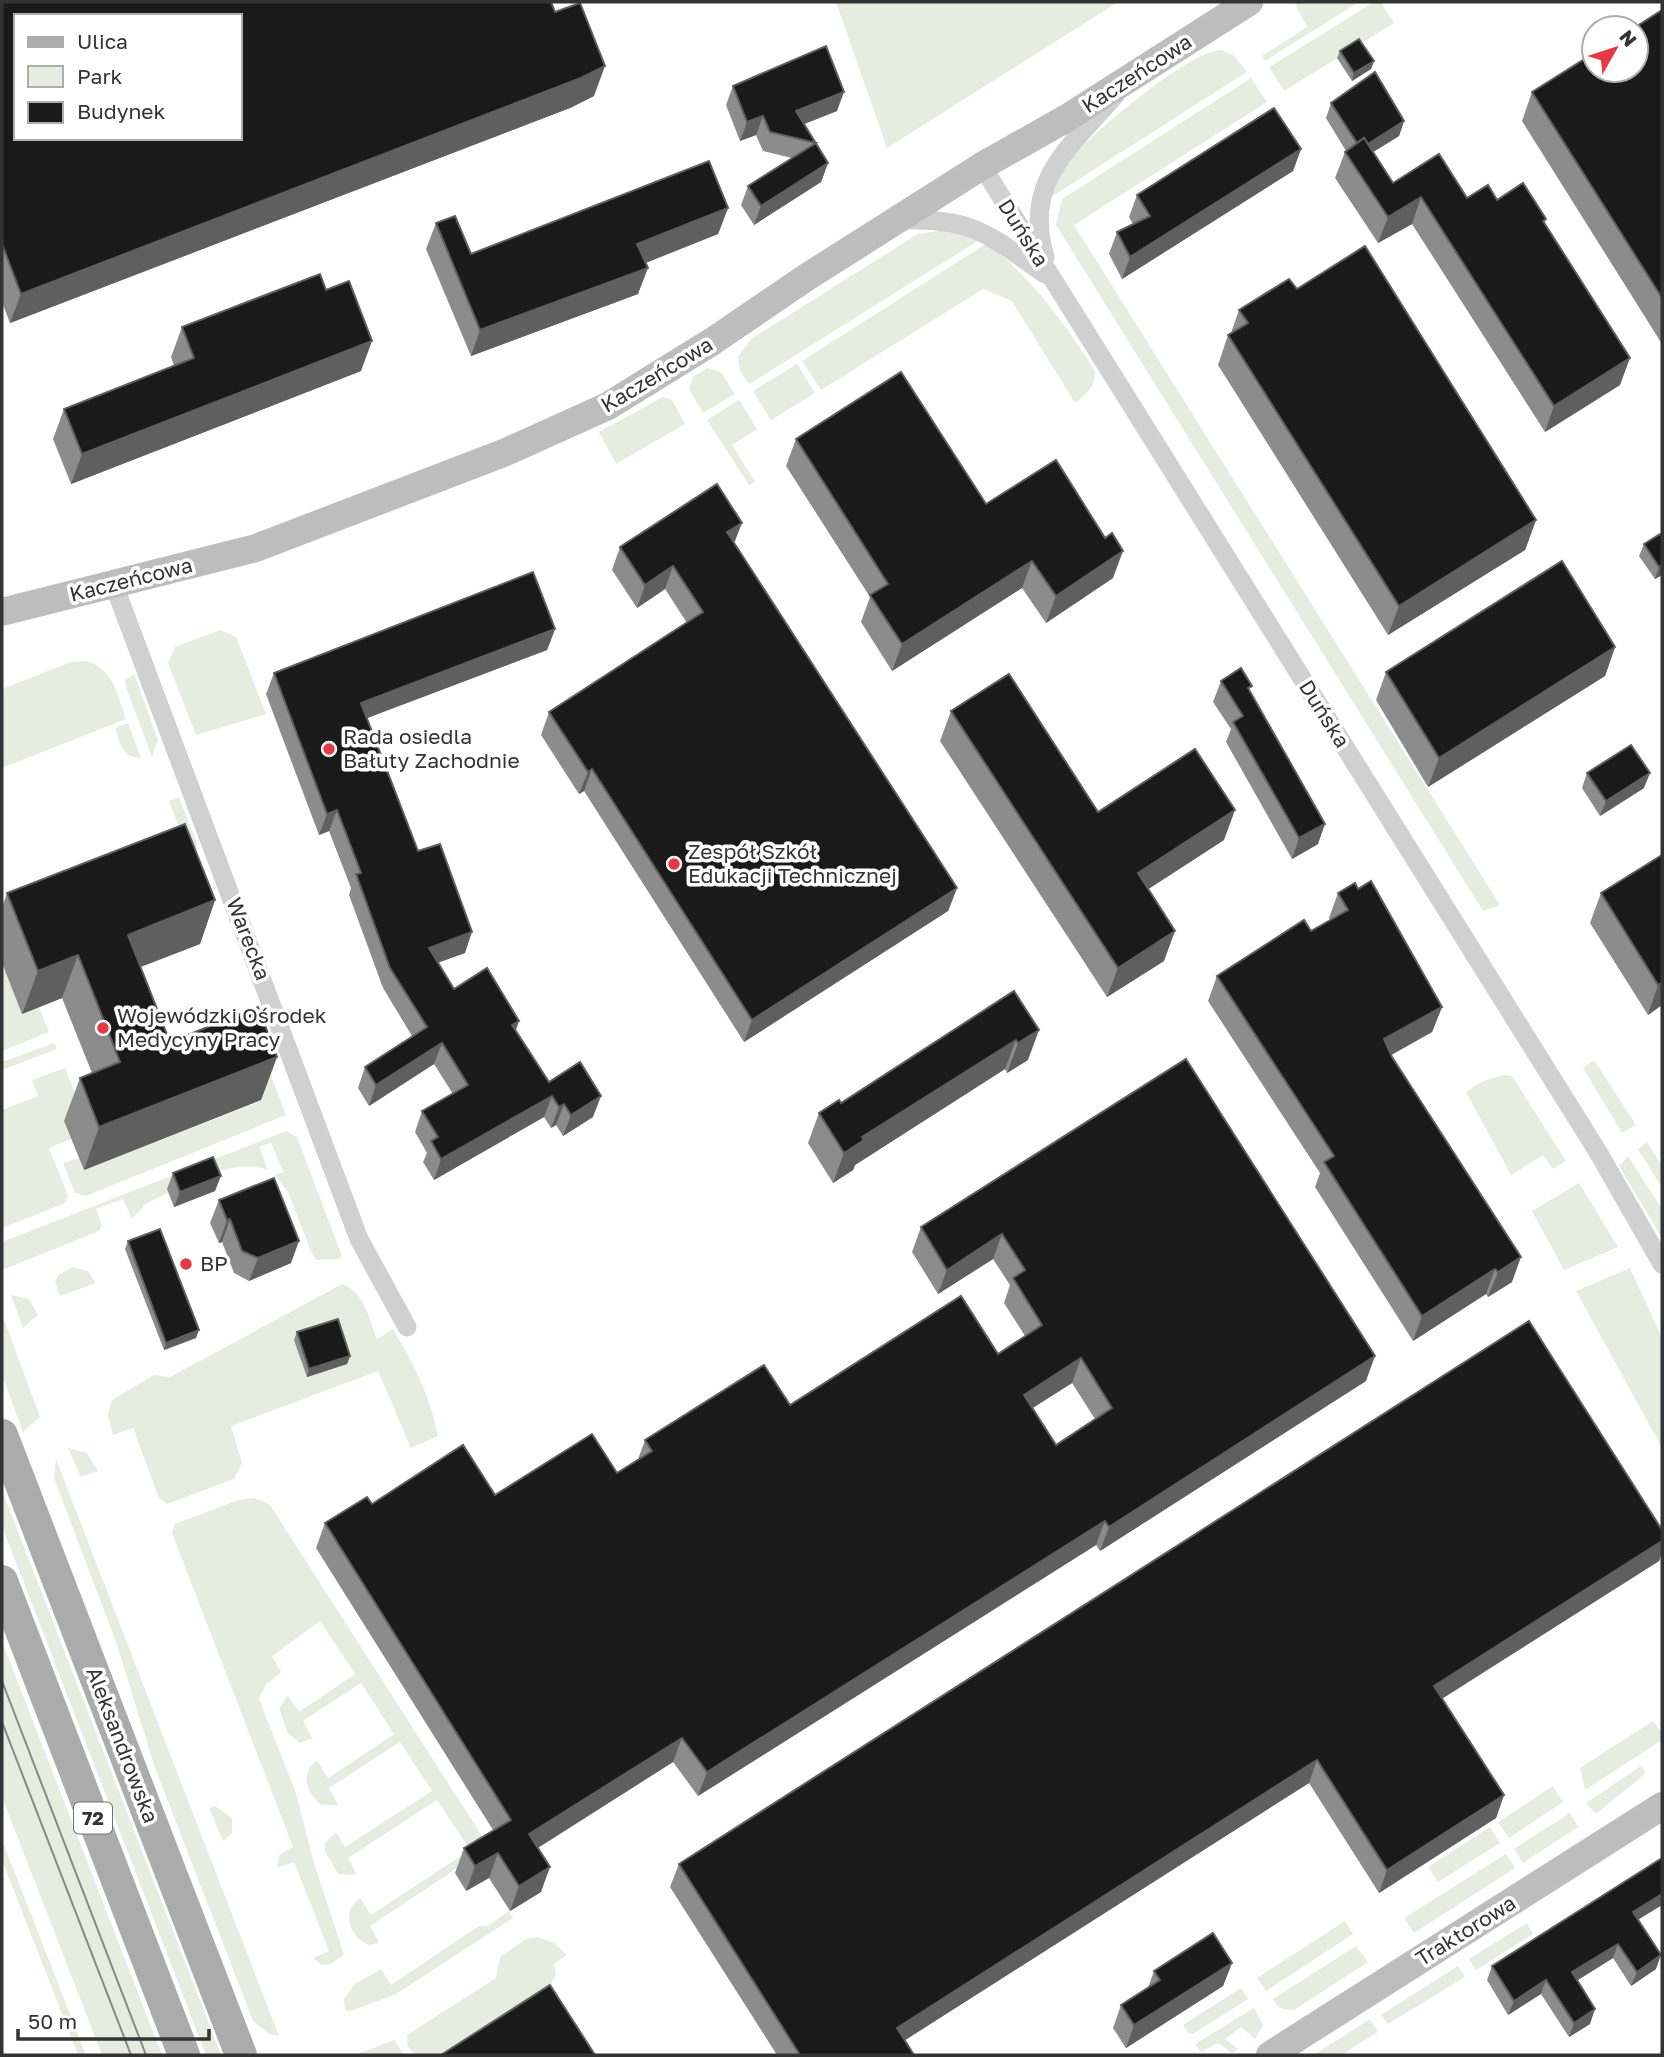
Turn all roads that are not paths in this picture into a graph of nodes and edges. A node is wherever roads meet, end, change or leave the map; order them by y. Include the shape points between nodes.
1 (1249, 2) edge
2 (1130, 78) junction
3 (982, 166) junction
4 (897, 220) junction
5 (1051, 278) junction
6 (114, 584) junction
7 (2, 612) edge
8 (1662, 1264) edge
9 (407, 1327) dead end
10 (2, 1435) edge
11 (2, 1581) edge
12 (1662, 1806) edge
13 (184, 2055) edge
14 (241, 2055) edge
15 (1270, 2055) edge

1 - 2 street, Kaczeńcowa
2 - 3 street, Kaczeńcowa
2 - 5 street via 1063,156 1042,189 1039,238
3 - 4 street, Kaczeńcowa
3 - 5 street, Duńska
4 - 5 street via 951,221 974,227
4 - 6 street, Kaczeńcowa via 608,406 256,548
5 - 8 street, Duńska via 1598,1153
6 - 7 street, Kaczeńcowa
6 - 9 street, Warecka via 359,1239
10 - 14 main road, Aleksandrowska / 72
11 - 13 main road, 72
12 - 15 street, Traktorowa

